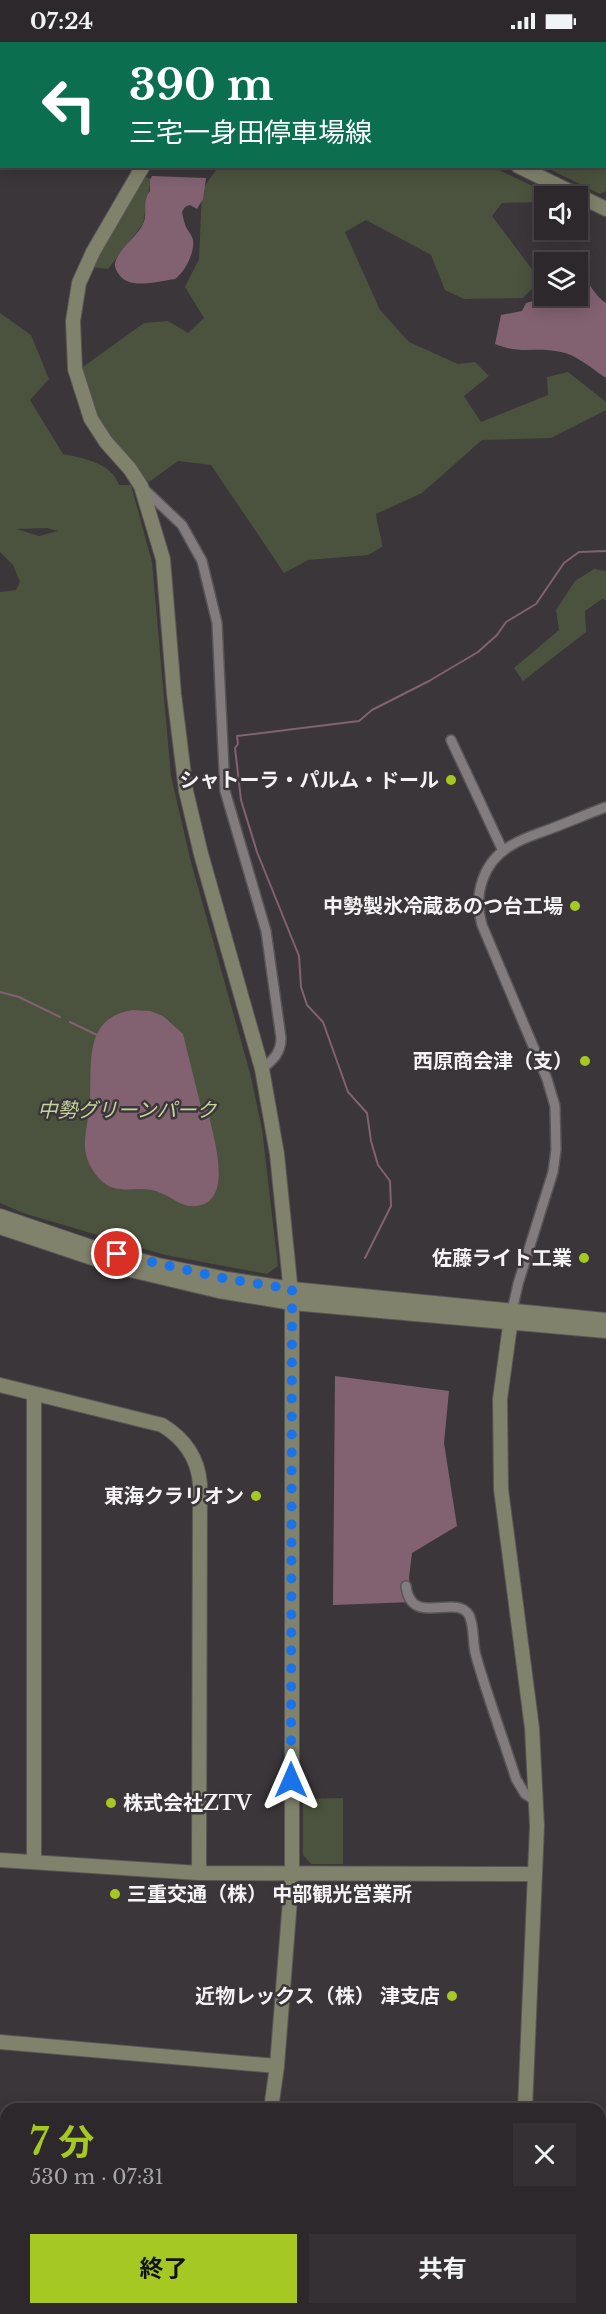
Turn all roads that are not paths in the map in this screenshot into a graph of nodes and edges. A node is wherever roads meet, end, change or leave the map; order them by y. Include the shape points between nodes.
1 (142, 168) edge
2 (522, 168) edge
3 (606, 209) edge
4 (141, 486) junction
5 (451, 740) dead end
6 (606, 807) edge
7 (503, 851) junction
8 (262, 1069) junction
9 (0, 1216) edge
10 (0, 1227) edge
11 (292, 1289) junction
12 (292, 1303) junction
13 (511, 1317) junction
14 (606, 1320) edge
15 (606, 1331) edge
16 (0, 1385) edge
17 (34, 1395) junction
18 (406, 1586) dead end
19 (536, 1801) junction
20 (0, 1860) edge
21 (34, 1862) junction
22 (199, 1873) junction
23 (292, 1874) junction
24 (535, 1874) junction
25 (0, 2043) edge
26 (277, 2066) junction
27 (272, 2103) edge
28 (525, 2103) edge

1 - 4 street via 86,266 75,302 72,341 75,369 91,419
2 - 3 street
4 - 8 street via 163,559 188,804
4 - 8 street via 189,535 202,561 217,623 225,791 266,931 281,1038 276,1056
5 - 7 street
6 - 7 street
7 - 13 street via 482,882 479,915 548,1079 555,1106 556,1134 554,1172
8 - 11 street via 278,1154
9 - 11 street via 158,1265
10 - 12 street via 122,1268
11 - 12 street
11 - 13 street
12 - 13 street
12 - 23 street
13 - 14 street
13 - 15 street
13 - 19 street via 500,1400 501,1489 532,1728
16 - 17 street
17 - 21 street
17 - 22 street via 162,1425 184,1443 197,1467
18 - 19 street via 410,1600 420,1608 457,1608 469,1615 476,1656 516,1779 525,1794
19 - 24 street
20 - 21 street
21 - 22 street
22 - 23 street
23 - 24 street
23 - 26 street
24 - 28 street
25 - 26 street
26 - 27 street

